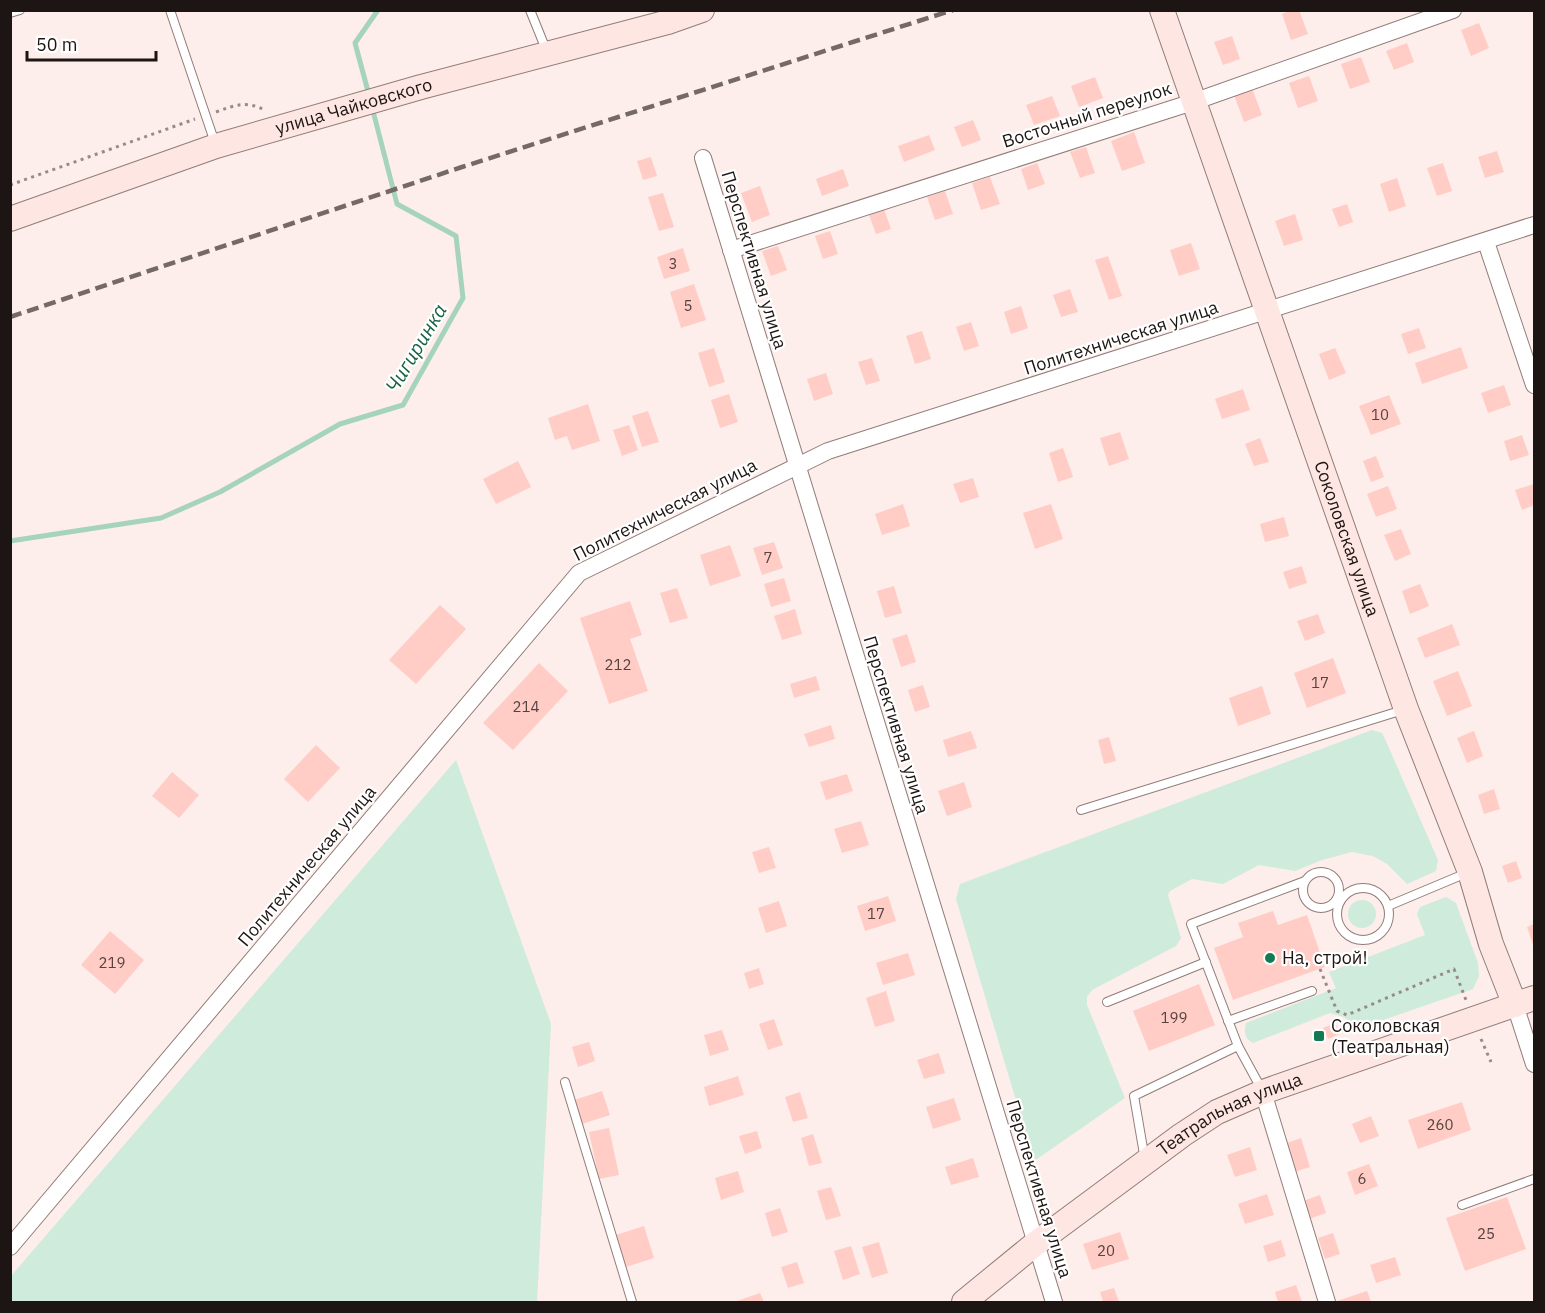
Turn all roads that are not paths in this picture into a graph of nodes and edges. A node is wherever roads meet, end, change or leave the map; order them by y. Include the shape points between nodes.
1 (20, 10) edge
2 (170, 10) edge
3 (530, 10) edge
4 (702, 10) edge
5 (1162, 10) edge
6 (1453, 10) edge
7 (10, 13) edge
8 (548, 53) junction
9 (1193, 102) junction
10 (216, 146) junction
11 (703, 158) dead end
12 (10, 219) edge
13 (1534, 225) edge
14 (1486, 242) junction
15 (731, 250) junction
16 (1267, 312) junction
17 (1534, 385) edge
18 (796, 467) junction
19 (1406, 710) junction
20 (1081, 810) dead end
21 (1470, 872) junction
22 (1335, 878) junction
23 (1305, 881) junction
24 (1354, 890) junction
25 (1388, 906) junction
26 (1206, 962) junction
27 (1312, 991) dead end
28 (1107, 1002) dead end
29 (1525, 1002) edge
30 (1228, 1021) junction
31 (1238, 1046) junction
32 (1534, 1064) edge
33 (565, 1082) dead end
34 (1263, 1092) junction
35 (1145, 1163) junction
36 (1534, 1179) edge
37 (1462, 1205) dead end
38 (1035, 1244) junction
39 (10, 1247) edge
40 (632, 1302) edge
41 (964, 1302) edge
42 (1054, 1302) edge
43 (1328, 1302) edge

1 - 7 lane
2 - 10 lane
3 - 8 lane
4 - 8 street, улица Чайковского
5 - 9 street, Соколовская улица
6 - 9 street, Восточный переулок
8 - 10 street, улица Чайковского
9 - 15 street, Восточный переулок
9 - 16 street, Соколовская улица
10 - 12 street, улица Чайковского
11 - 15 street, Перспективная улица
13 - 14 street, Политехническая улица
14 - 16 street, Политехническая улица
14 - 17 street
15 - 18 street, Перспективная улица
16 - 18 street, Политехническая улица via 828,451
16 - 19 street, Соколовская улица
18 - 38 street, Перспективная улица
18 - 39 street, Политехническая улица via 579,573
19 - 20 lane
19 - 21 street, Соколовская улица
21 - 25 lane
21 - 29 street, Соколовская улица via 1491,944
22 - 23 lane via 1319,872
22 - 23 lane via 1338,896 1326,908 1309,903 1303,893
22 - 24 lane
23 - 26 lane via 1191,924
24 - 25 lane via 1374,891
24 - 25 lane via 1341,900 1337,912 1339,924 1351,938 1364,940 1380,934 1388,923
26 - 28 lane
26 - 30 lane
27 - 30 lane
29 - 32 street, Соколовская улица
29 - 34 street, Театральная улица
30 - 31 lane
31 - 34 lane
31 - 35 lane via 1134,1096
33 - 40 lane
34 - 35 street, Театральная улица via 1217,1112
34 - 43 street
35 - 38 street, Театральная улица
36 - 37 lane
38 - 41 street, Театральная улица
38 - 42 street, Перспективная улица

